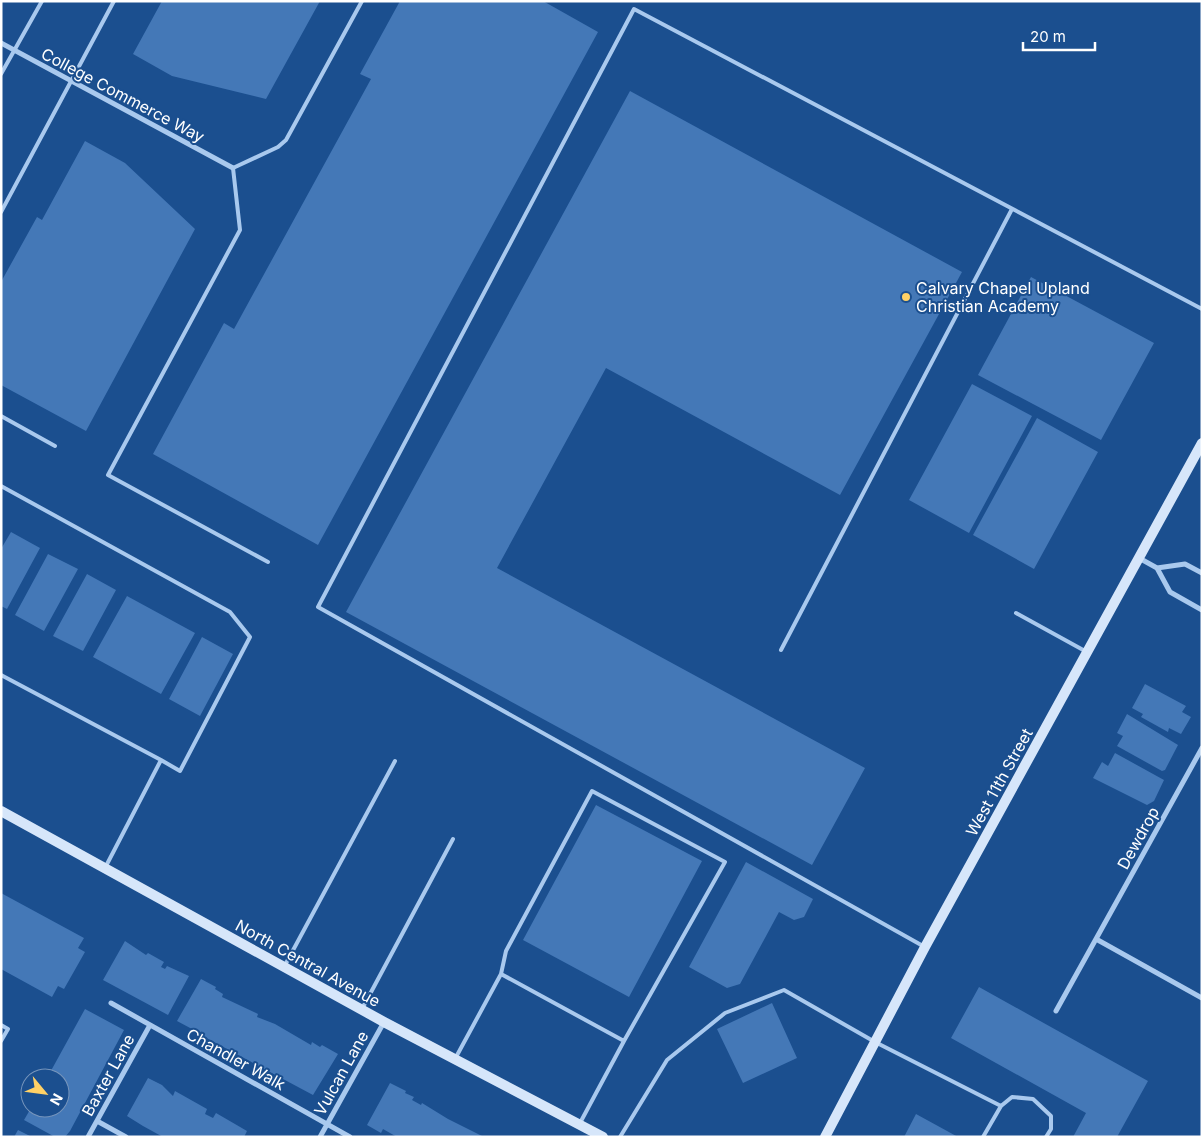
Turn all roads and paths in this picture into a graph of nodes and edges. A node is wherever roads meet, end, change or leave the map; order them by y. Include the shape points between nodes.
1 (42, 1) edge
2 (114, 1) edge
3 (362, 1) edge
4 (1, 43) edge
5 (15, 50) junction
6 (1, 74) edge
7 (71, 80) junction
8 (233, 168) junction
9 (1012, 209) junction
10 (1, 212) edge
11 (1202, 309) edge
12 (1, 416) edge
13 (1202, 443) edge
14 (55, 446) dead end
15 (1, 486) edge
16 (1139, 558) junction
17 (268, 562) dead end
18 (1157, 568) junction
19 (1202, 573) edge
20 (1201, 609) edge
21 (1016, 613) dead end
22 (781, 650) dead end
23 (1087, 652) junction
24 (1, 675) edge
25 (1202, 748) edge
26 (161, 760) junction
27 (395, 761) dead end
28 (1, 811) edge
29 (453, 839) dead end
30 (105, 868) junction
31 (1096, 939) junction
32 (925, 946) junction
33 (284, 967) junction
34 (501, 974) junction
35 (1202, 998) edge
36 (111, 1004) dead end
37 (362, 1009) junction
38 (1056, 1011) dead end
39 (384, 1022) junction
40 (1, 1025) edge
41 (150, 1025) junction
42 (1, 1041) edge
43 (624, 1041) junction
44 (875, 1042) junction
45 (455, 1059) junction
46 (1000, 1106) junction
47 (96, 1121) junction
48 (326, 1124) junction
49 (579, 1124) junction
50 (88, 1137) edge
51 (126, 1137) edge
52 (320, 1137) edge
53 (350, 1137) edge
54 (603, 1137) edge
55 (620, 1137) edge
56 (825, 1137) edge
57 (983, 1137) edge
58 (1046, 1137) edge

1 - 5 lane
2 - 7 lane
3 - 8 lane via 286,140
4 - 5 street, College Commerce Way
5 - 6 lane
5 - 7 street, College Commerce Way
7 - 8 street, College Commerce Way
7 - 10 lane
8 - 17 lane via 240,230 108,475
9 - 11 lane
9 - 22 lane
9 - 32 lane via 634,9 318,607
12 - 14 lane
13 - 16 street, West 11th Street
15 - 26 lane via 230,612 250,636 180,771
16 - 18 street
16 - 23 street, West 11th Street
18 - 19 street via 1185,564
18 - 20 street via 1170,592
21 - 23 lane
23 - 32 street, West 11th Street
24 - 26 lane
25 - 31 street, Dewdrop
26 - 30 lane
27 - 33 lane
28 - 30 street, North Central Avenue
29 - 37 lane
30 - 33 street, North Central Avenue
31 - 35 street
31 - 38 street, Dewdrop
32 - 44 street, West 11th Street
33 - 37 street, North Central Avenue
34 - 43 lane
34 - 43 lane via 506,951 592,791 725,862
34 - 45 lane
36 - 41 street, Chandler Walk
37 - 39 street, North Central Avenue
39 - 45 street, North Central Avenue
39 - 48 street, Vulcan Lane
40 - 42 lane via 8,1029
41 - 47 street, Baxter Lane
41 - 48 street, Chandler Walk
43 - 49 lane
44 - 46 lane
44 - 55 lane via 784,990 725,1013 667,1060
44 - 56 street, West 11th Street
45 - 49 street, North Central Avenue
46 - 57 lane
46 - 58 lane via 1012,1097 1033,1098 1051,1116 1051,1128
47 - 50 street, Baxter Lane
47 - 51 street
48 - 52 street, Vulcan Lane
48 - 53 street, Chandler Walk
49 - 54 street, North Central Avenue

